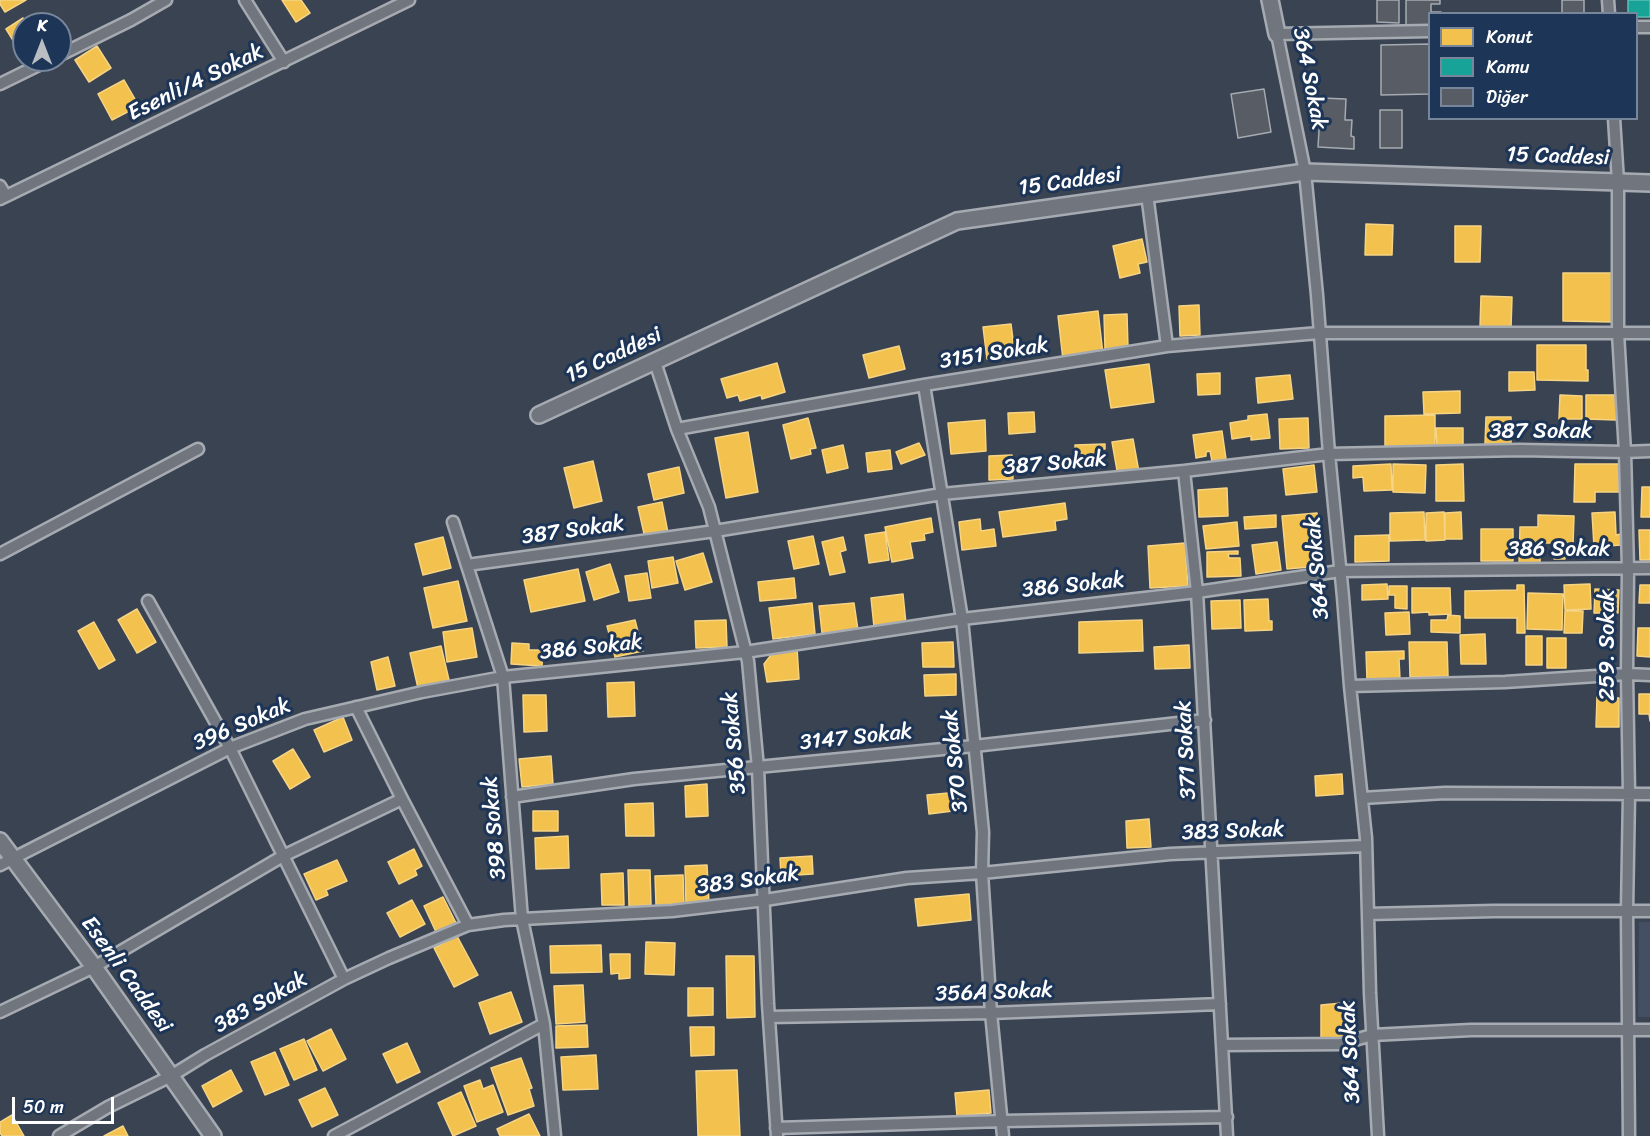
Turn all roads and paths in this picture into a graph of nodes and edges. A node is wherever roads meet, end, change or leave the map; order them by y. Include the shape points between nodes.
1 (166, 0) edge
2 (245, 0) edge
3 (409, 0) edge
4 (1270, 0) edge
5 (1428, 31) edge
6 (1277, 34) junction
7 (72, 49) edge
8 (284, 62) junction
9 (25, 72) edge
10 (0, 84) edge
11 (1614, 120) edge
12 (1305, 172) junction
13 (1618, 182) junction
14 (1650, 183) edge
15 (0, 186) edge
16 (1147, 194) junction
17 (3, 198) edge
18 (1319, 333) junction
19 (1618, 333) junction
20 (1650, 333) edge
21 (1167, 346) junction
22 (655, 362) junction
23 (924, 385) junction
24 (539, 415) dead end
25 (677, 429) junction
26 (198, 449) dead end
27 (1650, 451) edge
28 (1625, 452) junction
29 (1329, 454) junction
30 (1184, 471) junction
31 (942, 494) junction
32 (453, 522) dead end
33 (715, 531) junction
34 (0, 554) edge
35 (467, 565) junction
36 (1628, 568) junction
37 (1650, 568) edge
38 (1340, 571) junction
39 (1197, 592) junction
40 (148, 601) dead end
41 (962, 619) junction
42 (745, 652) junction
43 (1627, 674) junction
44 (1650, 675) edge
45 (503, 676) junction
46 (1350, 686) junction
47 (356, 707) junction
48 (1205, 720) junction
49 (974, 746) junction
50 (230, 748) junction
51 (758, 768) junction
52 (1629, 794) junction
53 (1650, 794) edge
54 (512, 797) junction
55 (1362, 798) junction
56 (402, 799) junction
57 (0, 841) edge
58 (1366, 846) junction
59 (1211, 853) junction
60 (283, 856) junction
61 (6, 862) edge
62 (982, 873) junction
63 (765, 900) junction
64 (1627, 911) junction
65 (1650, 911) edge
66 (1368, 914) junction
67 (522, 919) junction
68 (468, 925) junction
69 (94, 967) junction
70 (344, 979) junction
71 (1220, 1004) junction
72 (0, 1012) edge
73 (991, 1013) junction
74 (769, 1017) junction
75 (544, 1024) junction
76 (1628, 1030) junction
77 (1650, 1030) edge
78 (1372, 1035) junction
79 (1222, 1045) junction
80 (171, 1076) junction
81 (1227, 1117) junction
82 (1003, 1121) junction
83 (777, 1132) edge
84 (59, 1136) edge
85 (213, 1136) edge
86 (334, 1136) edge
87 (555, 1136) edge
88 (1004, 1136) edge
89 (1227, 1136) edge
90 (1378, 1136) edge
91 (1629, 1136) edge

1 - 7 street
2 - 8 street
3 - 8 street, Esenli/4 Sokak
4 - 6 street, 364 Sokak
5 - 6 street
6 - 12 street, 364 Sokak
8 - 17 street, Esenli/4 Sokak
9 - 10 street
11 - 13 street, 259. Sokak
12 - 13 street, 15 Caddesi
12 - 16 street, 15 Caddesi
12 - 18 street, 364 Sokak
13 - 14 street, 15 Caddesi
13 - 19 street, 259. Sokak
15 - 17 street
16 - 21 street
16 - 22 street, 15 Caddesi via 957,220
18 - 19 street, 3151 Sokak
18 - 21 street, 3151 Sokak
18 - 29 street, 364 Sokak
19 - 20 street, 3151 Sokak
19 - 28 street, 259. Sokak
21 - 23 street, 3151 Sokak
22 - 24 street, 15 Caddesi
22 - 25 street, 356 Sokak
23 - 25 street, 3151 Sokak
23 - 31 street, 370 Sokak
25 - 33 street, 356 Sokak
26 - 34 street
27 - 28 street, 387 Sokak
28 - 29 street, 387 Sokak
28 - 36 street, 259. Sokak
29 - 30 street, 387 Sokak
29 - 38 street, 364 Sokak
30 - 31 street, 387 Sokak
30 - 39 street, 371 Sokak
31 - 33 street, 387 Sokak
31 - 41 street, 370 Sokak
32 - 35 street, 398 Sokak
33 - 35 street, 387 Sokak
33 - 42 street, 356 Sokak
35 - 45 street, 398 Sokak
36 - 37 street, 386 Sokak
36 - 38 street, 386 Sokak
36 - 43 street, 259. Sokak
38 - 39 street, 386 Sokak
38 - 46 street, 364 Sokak
39 - 41 street, 386 Sokak
39 - 48 street, 371 Sokak
40 - 50 street
41 - 42 street, 386 Sokak
41 - 49 street, 370 Sokak
42 - 45 street, 386 Sokak
42 - 51 street, 356 Sokak
43 - 44 street
43 - 46 street
43 - 52 street, 259. Sokak
45 - 47 street, 396 Sokak
45 - 54 street, 398 Sokak
46 - 55 street, 364 Sokak
47 - 50 street, 396 Sokak via 305,719
47 - 56 street
48 - 49 street, 3147 Sokak
48 - 59 street, 371 Sokak
49 - 51 street, 3147 Sokak
49 - 62 street, 370 Sokak via 983,832
50 - 60 street
50 - 61 street, 396 Sokak
51 - 54 street, 3147 Sokak via 634,779
51 - 63 street, 356 Sokak
52 - 53 street
52 - 55 street via 1445,793
52 - 64 street, 259. Sokak
54 - 67 street, 398 Sokak
55 - 58 street, 364 Sokak
56 - 60 street
56 - 68 street
57 - 61 street, Esenli Caddesi
58 - 59 street, 383 Sokak
58 - 66 street, 364 Sokak
59 - 62 street, 383 Sokak
59 - 71 street, 371 Sokak
60 - 69 street
60 - 70 street
61 - 69 street, Esenli Caddesi
62 - 63 street, 383 Sokak via 907,878
62 - 73 street, 370 Sokak
63 - 67 street, 383 Sokak via 672,911
63 - 74 street, 356 Sokak
64 - 65 street
64 - 66 street
64 - 76 street, 259. Sokak
66 - 78 street, 364 Sokak
67 - 68 street, 383 Sokak
67 - 75 street, 398 Sokak
68 - 70 street, 383 Sokak
69 - 72 street
69 - 80 street, Esenli Caddesi
70 - 80 street, 383 Sokak
71 - 73 street, 356A Sokak
71 - 79 street, 371 Sokak
73 - 74 street, 356A Sokak
73 - 82 street, 370 Sokak
74 - 83 street, 356 Sokak
75 - 86 street
75 - 87 street, 398 Sokak
76 - 77 street
76 - 78 street via 1471,1030
76 - 91 street, 259. Sokak
78 - 79 street via 1341,1044
78 - 90 street, 364 Sokak
79 - 81 street, 371 Sokak
80 - 84 street, 383 Sokak
80 - 85 street, Esenli Caddesi
81 - 82 street
81 - 89 street, 371 Sokak
82 - 83 street
82 - 88 street, 370 Sokak

